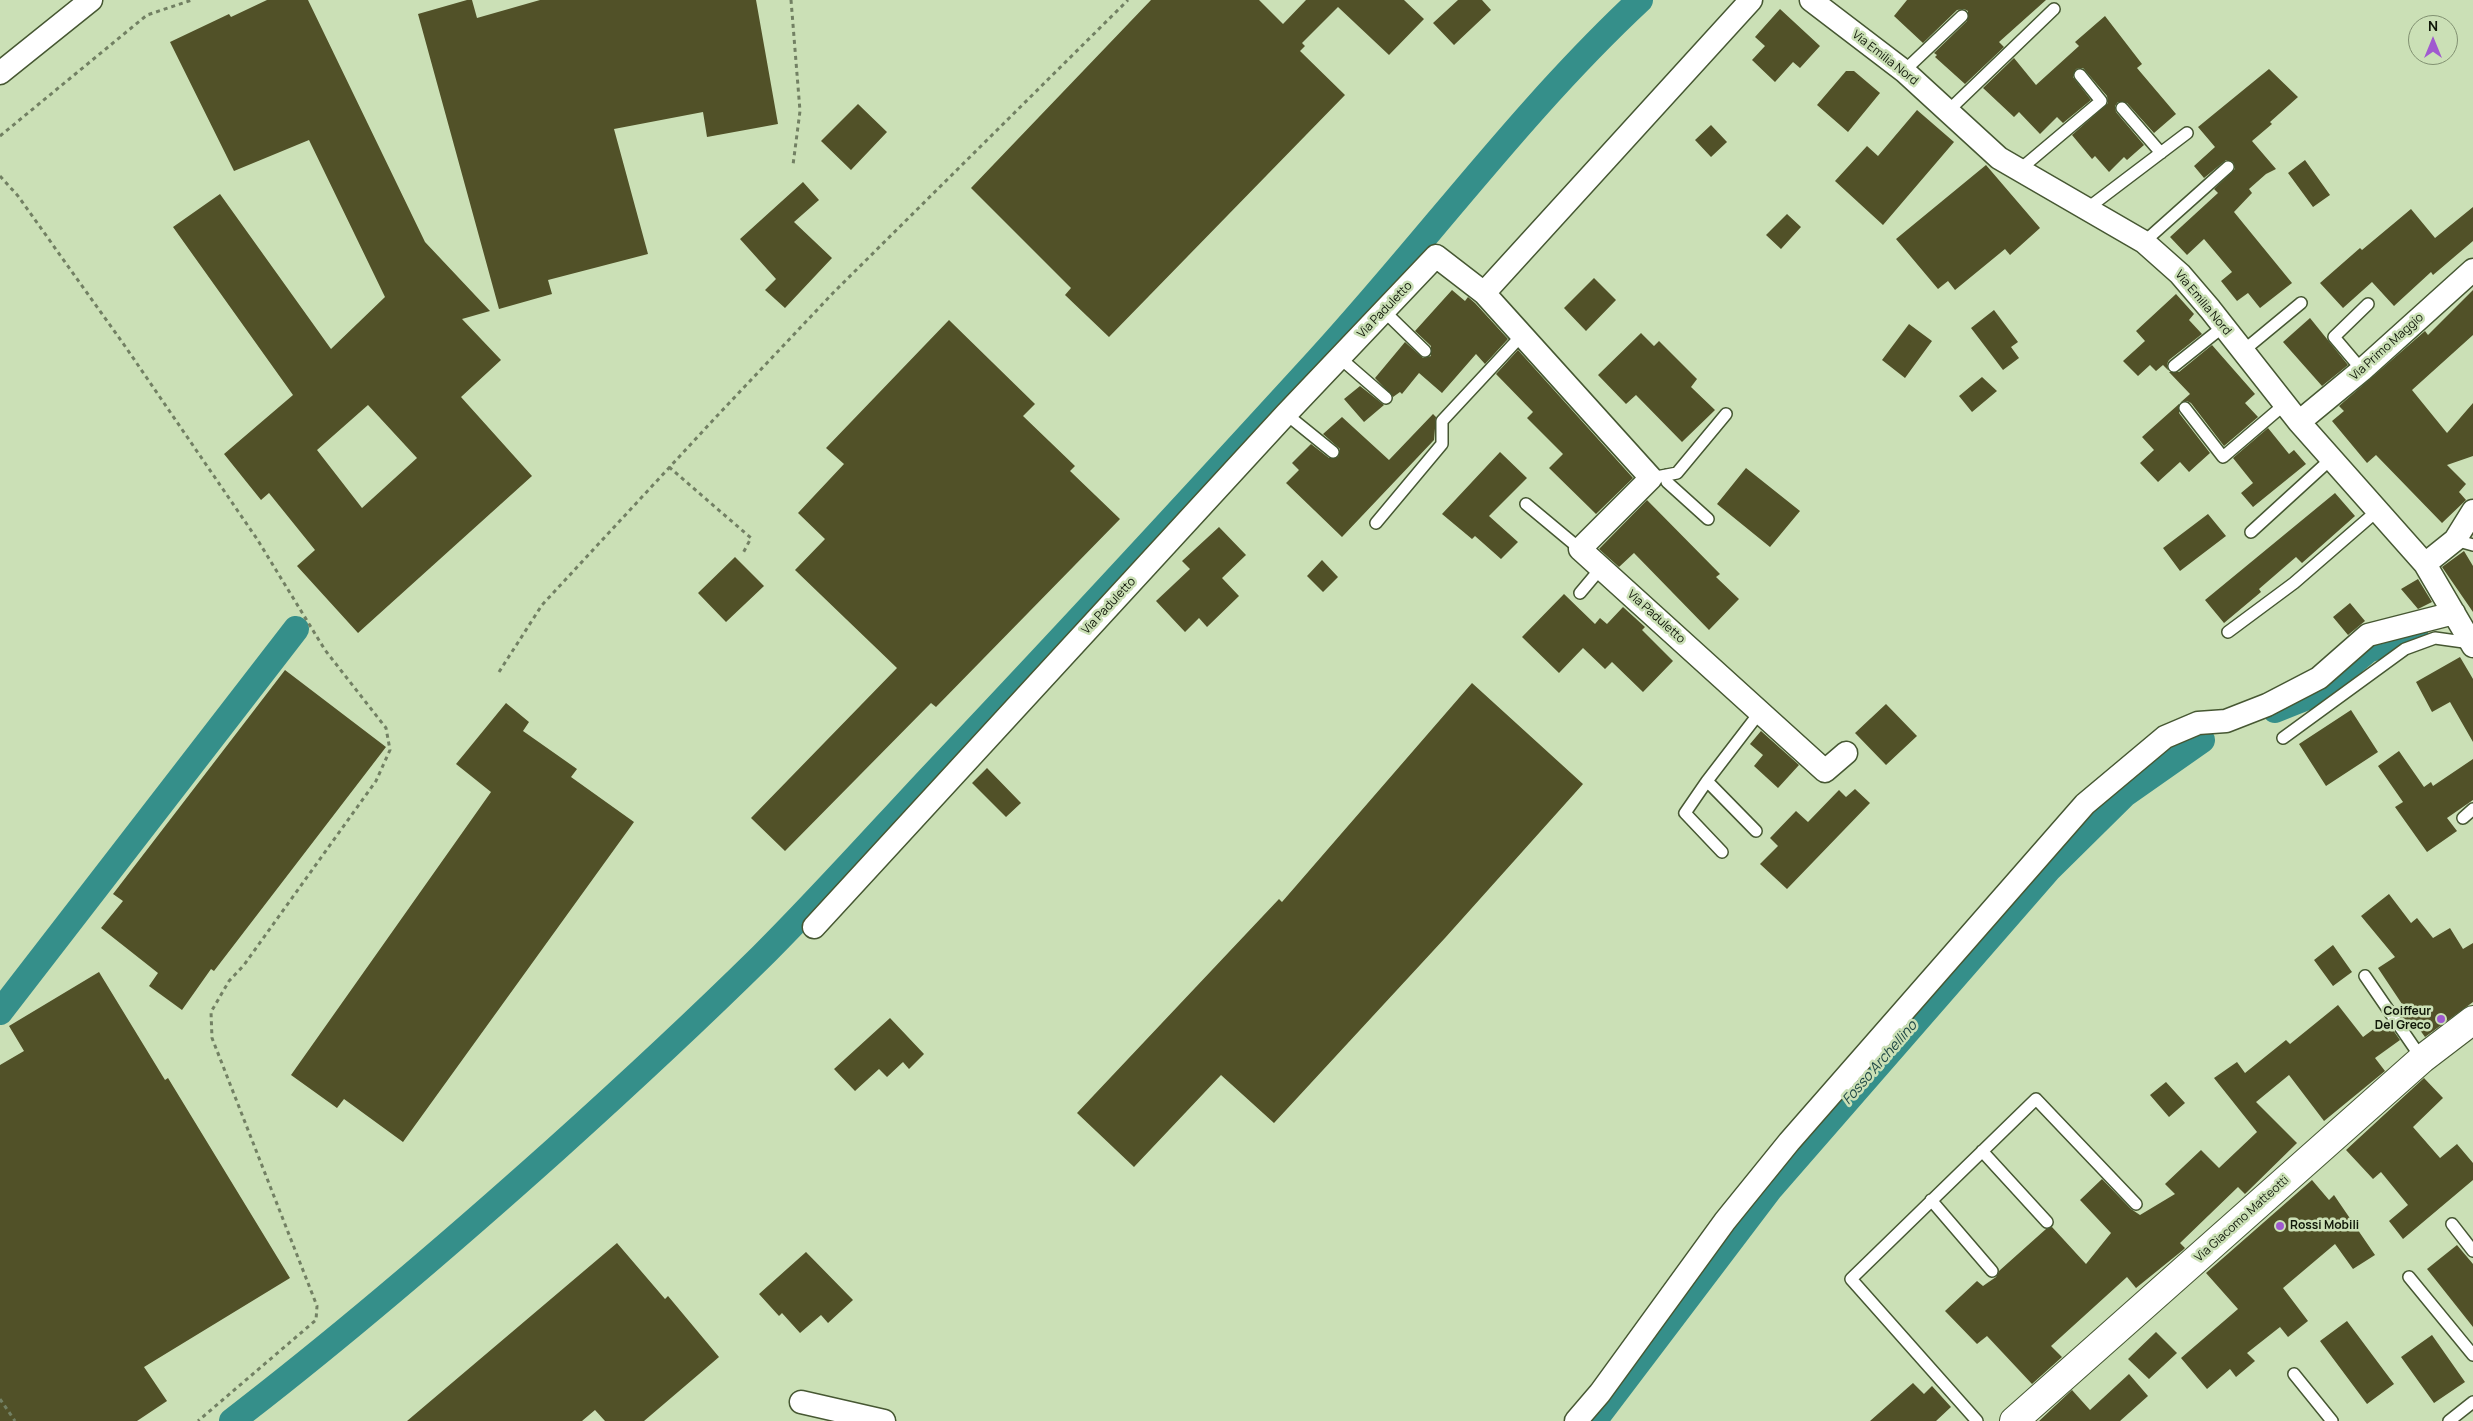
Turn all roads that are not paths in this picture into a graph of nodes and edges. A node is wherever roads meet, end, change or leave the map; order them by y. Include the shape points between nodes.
1 (91, 0) edge
2 (1751, 0) edge
3 (1811, 0) edge
4 (2054, 8) dead end
5 (1962, 16) dead end
6 (1904, 71) junction
7 (0, 73) edge
8 (2080, 75) dead end
9 (2122, 108) dead end
10 (1948, 112) junction
11 (2187, 133) dead end
12 (2161, 153) junction
13 (2228, 167) dead end
14 (2018, 171) junction
15 (2088, 208) junction
16 (2144, 242) junction
17 (2473, 270) edge
18 (1484, 293) junction
19 (2301, 303) dead end
20 (2368, 304) dead end
21 (1384, 311) junction
22 (2224, 326) junction
23 (1522, 335) junction
24 (1425, 351) dead end
25 (2243, 351) junction
26 (1340, 358) junction
27 (2174, 366) dead end
28 (2362, 370) junction
29 (1386, 398) dead end
30 (2285, 404) junction
31 (2185, 408) dead end
32 (1286, 414) junction
33 (1726, 414) dead end
34 (2299, 422) junction
35 (1333, 452) dead end
36 (2331, 459) junction
37 (1658, 477) junction
38 (1526, 504) dead end
39 (2473, 510) edge
40 (2377, 511) junction
41 (1708, 520) dead end
42 (1376, 523) dead end
43 (2251, 532) dead end
44 (2464, 542) edge
45 (1580, 549) junction
46 (2425, 564) junction
47 (1601, 568) junction
48 (1580, 593) dead end
49 (2454, 613) junction
50 (2228, 632) dead end
51 (2472, 644) edge
52 (1760, 712) junction
53 (2282, 738) dead end
54 (1846, 753) dead end
55 (1707, 781) junction
56 (2473, 809) edge
57 (2463, 818) dead end
58 (1756, 831) dead end
59 (1722, 852) dead end
60 (814, 927) dead end
61 (2364, 976) dead end
62 (2473, 1020) edge
63 (2422, 1059) junction
64 (1982, 1151) junction
65 (1932, 1200) junction
66 (2136, 1204) dead end
67 (2047, 1222) dead end
68 (2452, 1224) dead end
69 (2473, 1251) edge
70 (1992, 1271) dead end
71 (2409, 1276) dead end
72 (2473, 1355) edge
73 (2294, 1374) dead end
74 (801, 1402) dead end
75 (2473, 1402) edge
76 (884, 1421) edge
77 (1576, 1421) edge
78 (1977, 1421) edge
79 (2014, 1421) edge
80 (2332, 1421) edge
81 (2449, 1421) edge

1 - 7 street
2 - 18 street
3 - 6 street, Via Emilia Nord
4 - 10 lane
5 - 6 lane
6 - 10 street, Via Emilia Nord
8 - 14 lane via 2101,101
9 - 12 lane
10 - 14 street, Via Emilia Nord
11 - 12 lane
12 - 15 lane
13 - 16 lane
14 - 15 street, Via Emilia Nord
15 - 16 street, Via Emilia Nord
16 - 22 street, Via Emilia Nord via 2180,274
17 - 28 street, Via Primo Maggio
18 - 21 street, Via Paduletto via 1436,256
18 - 23 street, Via Paduletto
19 - 25 lane
20 - 28 lane via 2334,337
21 - 24 lane
21 - 26 street, Via Paduletto
22 - 25 street, Via Emilia Nord
22 - 27 lane
23 - 37 street, Via Paduletto
23 - 42 lane via 1442,421 1442,444
25 - 30 street, Via Emilia Nord
26 - 29 lane
26 - 32 street, Via Paduletto
28 - 34 street, Via Primo Maggio
30 - 31 lane via 2223,457
30 - 34 street, Via Emilia Nord
32 - 35 lane
32 - 60 street, Via Paduletto
33 - 37 lane via 1677,473
34 - 36 street, Via Emilia Nord
36 - 40 street, Via Emilia Nord
36 - 43 lane
37 - 41 lane
37 - 45 street
38 - 45 lane
39 - 44 street
40 - 46 street, Via Emilia Nord
40 - 50 lane via 2294,583
44 - 46 street
45 - 47 street, Via Paduletto
46 - 49 street, Via Emilia Nord
47 - 48 lane
47 - 52 street, Via Paduletto
49 - 51 street, Via Emilia Nord
49 - 77 street via 2368,635 2318,678 2267,705 2226,721 2198,723 2164,737 2085,804 1789,1142 1725,1221 1600,1393
51 - 53 lane via 2435,638 2405,649
52 - 54 street, Via Paduletto via 1825,771
52 - 55 lane
55 - 58 lane
55 - 59 lane via 1685,813
56 - 57 lane
61 - 63 lane
62 - 63 street, Via Giacomo Matteotti
63 - 79 street, Via Giacomo Matteotti
64 - 65 lane
64 - 66 lane via 2036,1099
64 - 67 lane
65 - 70 lane
65 - 78 lane via 1851,1279
68 - 69 lane
71 - 72 lane
73 - 80 lane
74 - 76 street
75 - 81 lane

